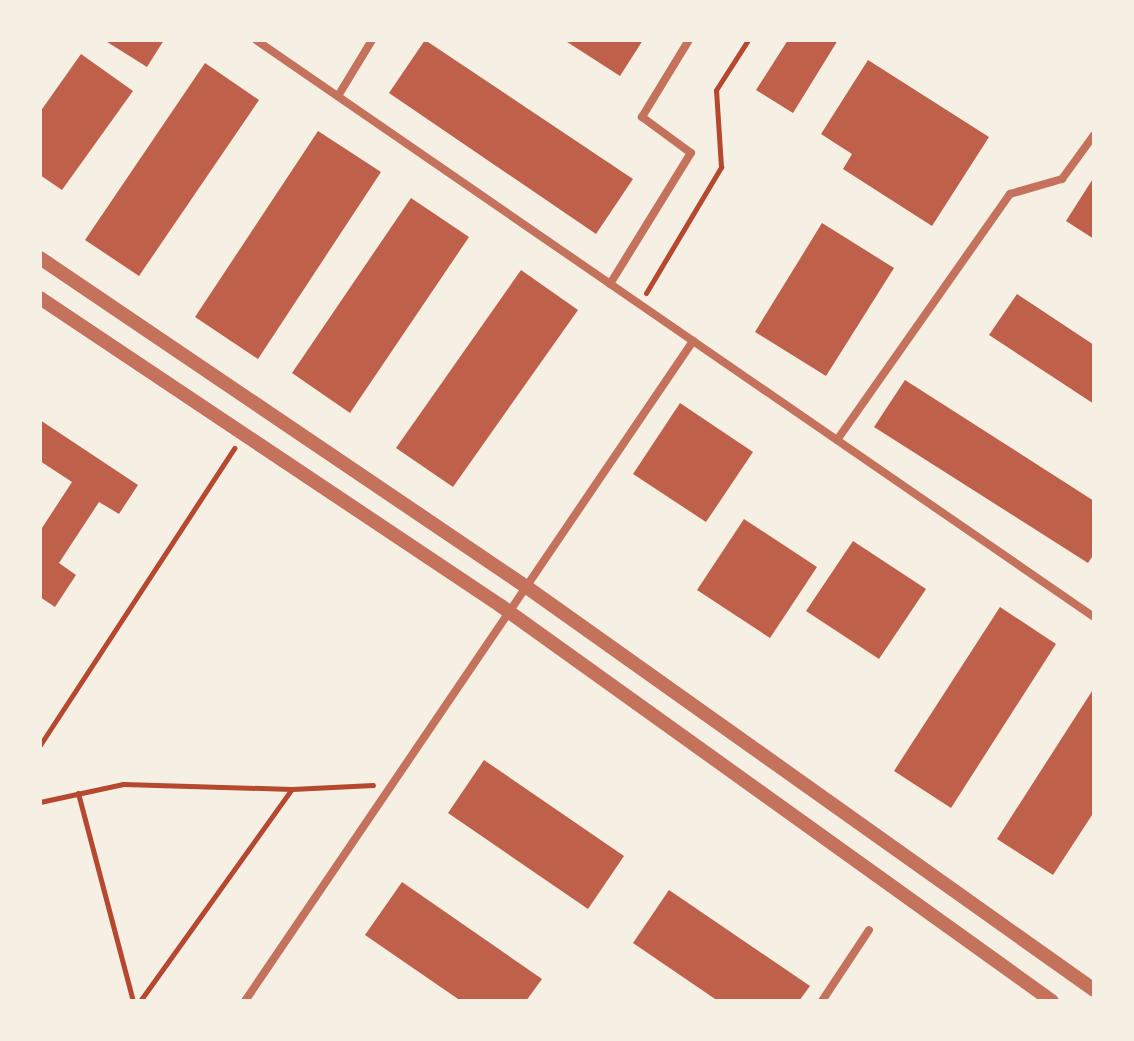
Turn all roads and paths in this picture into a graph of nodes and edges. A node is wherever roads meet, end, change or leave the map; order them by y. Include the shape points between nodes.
1 (256, 40) edge
2 (372, 40) edge
3 (689, 40) edge
4 (338, 96) junction
5 (1094, 135) edge
6 (40, 258) edge
7 (610, 284) junction
8 (40, 298) edge
9 (693, 341) junction
10 (243, 434) junction
11 (837, 440) junction
12 (528, 588) junction
13 (510, 613) junction
14 (1094, 617) edge
15 (40, 745) edge
16 (292, 789) junction
17 (391, 791) junction
18 (78, 793) junction
19 (40, 802) edge
20 (869, 930) dead end
21 (1094, 990) edge
22 (133, 1001) edge
23 (140, 1001) edge
24 (245, 1001) edge
25 (822, 1001) edge
26 (1052, 1001) edge

1 - 4 street
2 - 4 street
3 - 7 street via 642,117 691,153
4 - 7 street
5 - 11 street via 1062,179 1010,194
6 - 12 street
7 - 9 street
8 - 10 street
9 - 11 street
9 - 12 street
10 - 13 street
10 - 15 path
11 - 14 street
12 - 13 street
12 - 21 street
13 - 17 street
13 - 26 street
16 - 17 path via 381,784
16 - 18 path via 123,784
16 - 23 path
17 - 24 street
18 - 19 path
18 - 22 path
20 - 25 street

